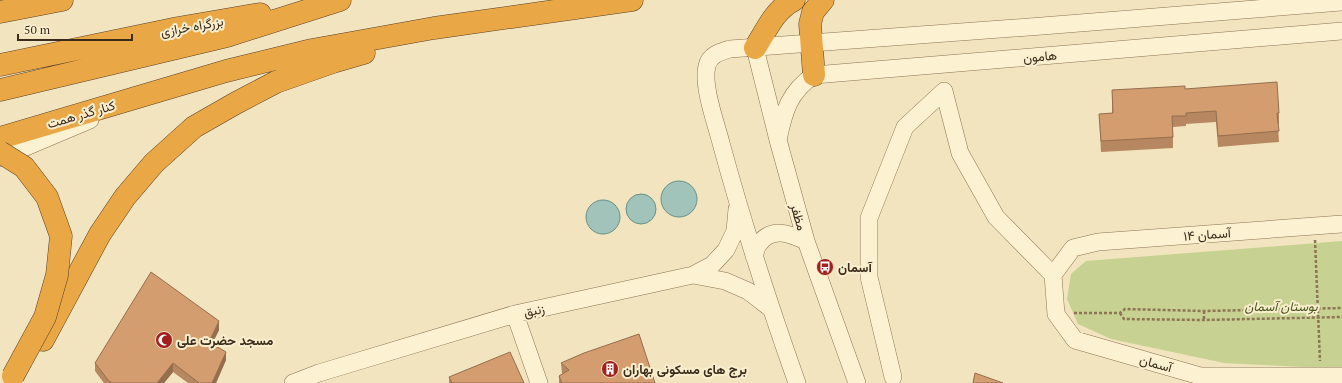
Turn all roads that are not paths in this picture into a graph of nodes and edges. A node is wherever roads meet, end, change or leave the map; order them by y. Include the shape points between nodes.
1 (62, 0) edge
2 (339, 0) edge
3 (632, 0) edge
4 (794, 0) edge
5 (823, 0) edge
6 (1342, 2) edge
7 (0, 12) edge
8 (505, 17) junction
9 (1342, 31) edge
10 (812, 43) junction
11 (755, 48) junction
12 (0, 65) edge
13 (814, 75) junction
14 (0, 90) edge
15 (162, 90) junction
16 (0, 138) edge
17 (778, 140) junction
18 (0, 152) edge
19 (0, 158) edge
20 (737, 204) junction
21 (1342, 224) edge
22 (806, 241) junction
23 (754, 256) junction
24 (693, 275) junction
25 (1053, 275) junction
26 (770, 308) junction
27 (515, 314) junction
28 (1342, 376) edge
29 (893, 377) dead end
30 (321, 378) edge
31 (8, 383) edge
32 (20, 383) edge
33 (293, 383) edge
34 (539, 383) edge
35 (797, 383) edge
36 (857, 383) edge

1 - 7 highway
2 - 12 highway, بزرگراه خرازی via 178,28
2 - 14 highway via 227,36
3 - 8 highway
4 - 11 highway via 775,15
5 - 10 highway via 811,18
6 - 10 street
8 - 15 highway, کنار گذر همت via 312,50
8 - 32 highway via 388,46 276,82 194,127 154,163 125,197 100,234
9 - 13 street, هامون
10 - 11 street
10 - 13 highway
11 - 17 street, مظفر
11 - 20 street via 730,49 714,55 707,65 706,79 710,101
13 - 17 street via 794,93 783,114
15 - 16 highway, کنار گذر همت
15 - 19 street
17 - 22 street, مظفر
18 - 31 highway, bridge via 24,167 47,197 61,236 57,275 45,317
20 - 23 street
20 - 24 street, زنبق via 735,231 726,250 712,265
21 - 25 street, آسمان ۱۴ via 1098,242 1073,248
22 - 23 street via 787,233 777,232 758,244
22 - 36 street, مظفر
23 - 26 street
24 - 26 street via 725,281 742,288
24 - 27 street, زنبق
25 - 28 street, آسمان via 1056,314 1076,340 1200,376
25 - 29 street via 996,217 960,153 944,91 905,127 869,218 869,278
26 - 35 street
27 - 30 street, زنبق
27 - 34 street
30 - 33 street, زنبق

